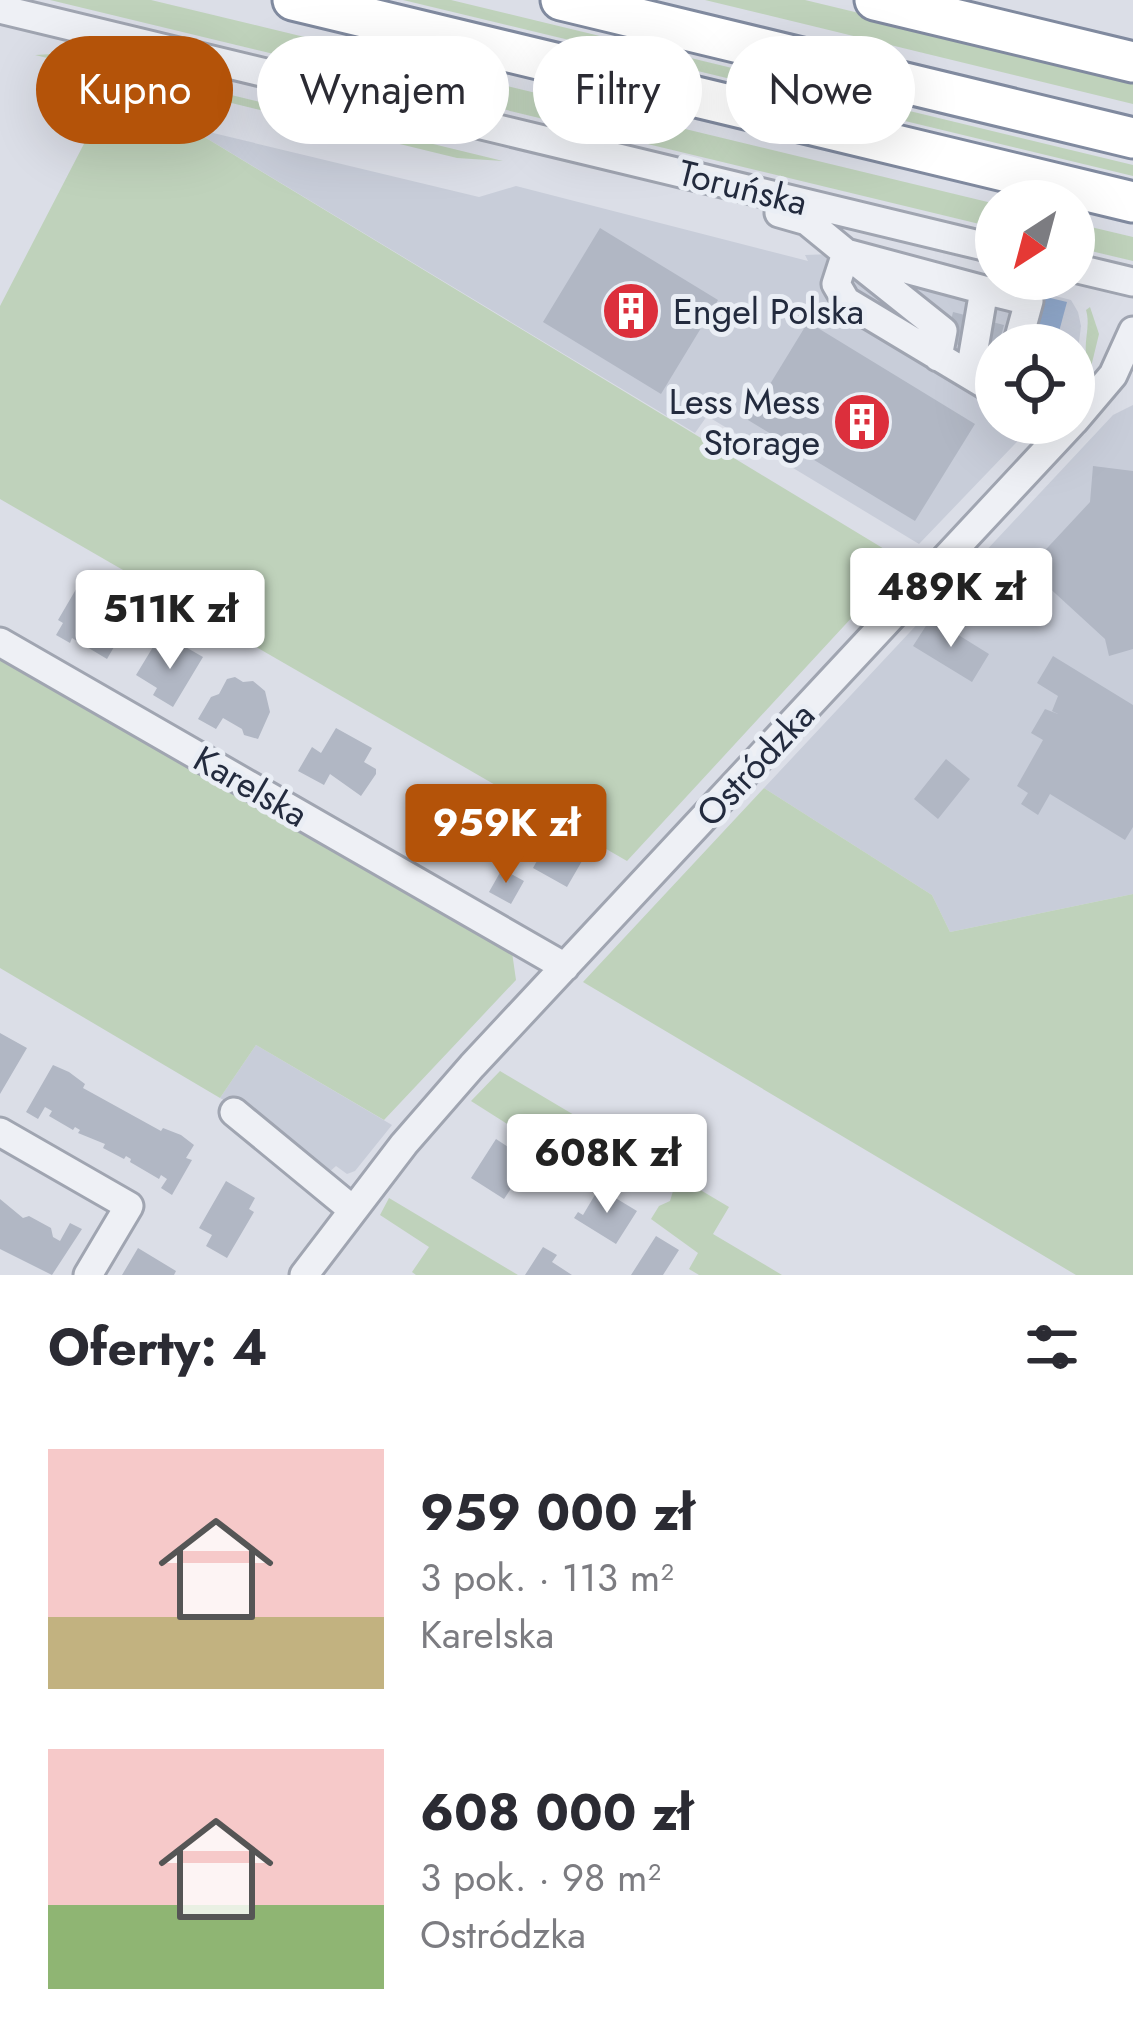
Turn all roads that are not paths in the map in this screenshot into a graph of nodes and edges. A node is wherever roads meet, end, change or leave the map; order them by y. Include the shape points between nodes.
1 (293, 0) edge
2 (561, 0) edge
3 (875, 0) edge
4 (0, 9) edge
5 (1133, 62) edge
6 (1133, 138) edge
7 (730, 184) junction
8 (1133, 202) edge
9 (975, 244) edge
10 (846, 253) junction
11 (1095, 273) edge
12 (1133, 282) edge
13 (975, 288) edge
14 (982, 300) edge
15 (1133, 331) edge
16 (1128, 360) edge
17 (970, 372) junction
18 (975, 376) edge
19 (1095, 394) edge
20 (1045, 444) edge
21 (0, 642) edge
22 (565, 967) junction
23 (234, 1112) dead end
24 (0, 1132) edge
25 (353, 1210) junction
26 (88, 1275) edge
27 (304, 1275) edge

1 - 8 highway
2 - 6 highway
3 - 5 highway
4 - 7 street, Toruńska
7 - 9 street, Toruńska
7 - 10 street via 760,208 807,221
10 - 13 street
10 - 17 street via 836,284 846,301
11 - 12 street
14 - 17 street
15 - 16 street, Ostródzka
16 - 19 street, Ostródzka
17 - 18 street
20 - 22 street, Ostródzka
21 - 22 street, Karelska
22 - 25 street, Ostródzka
23 - 25 street
24 - 26 street via 129,1205
25 - 27 street, Ostródzka

